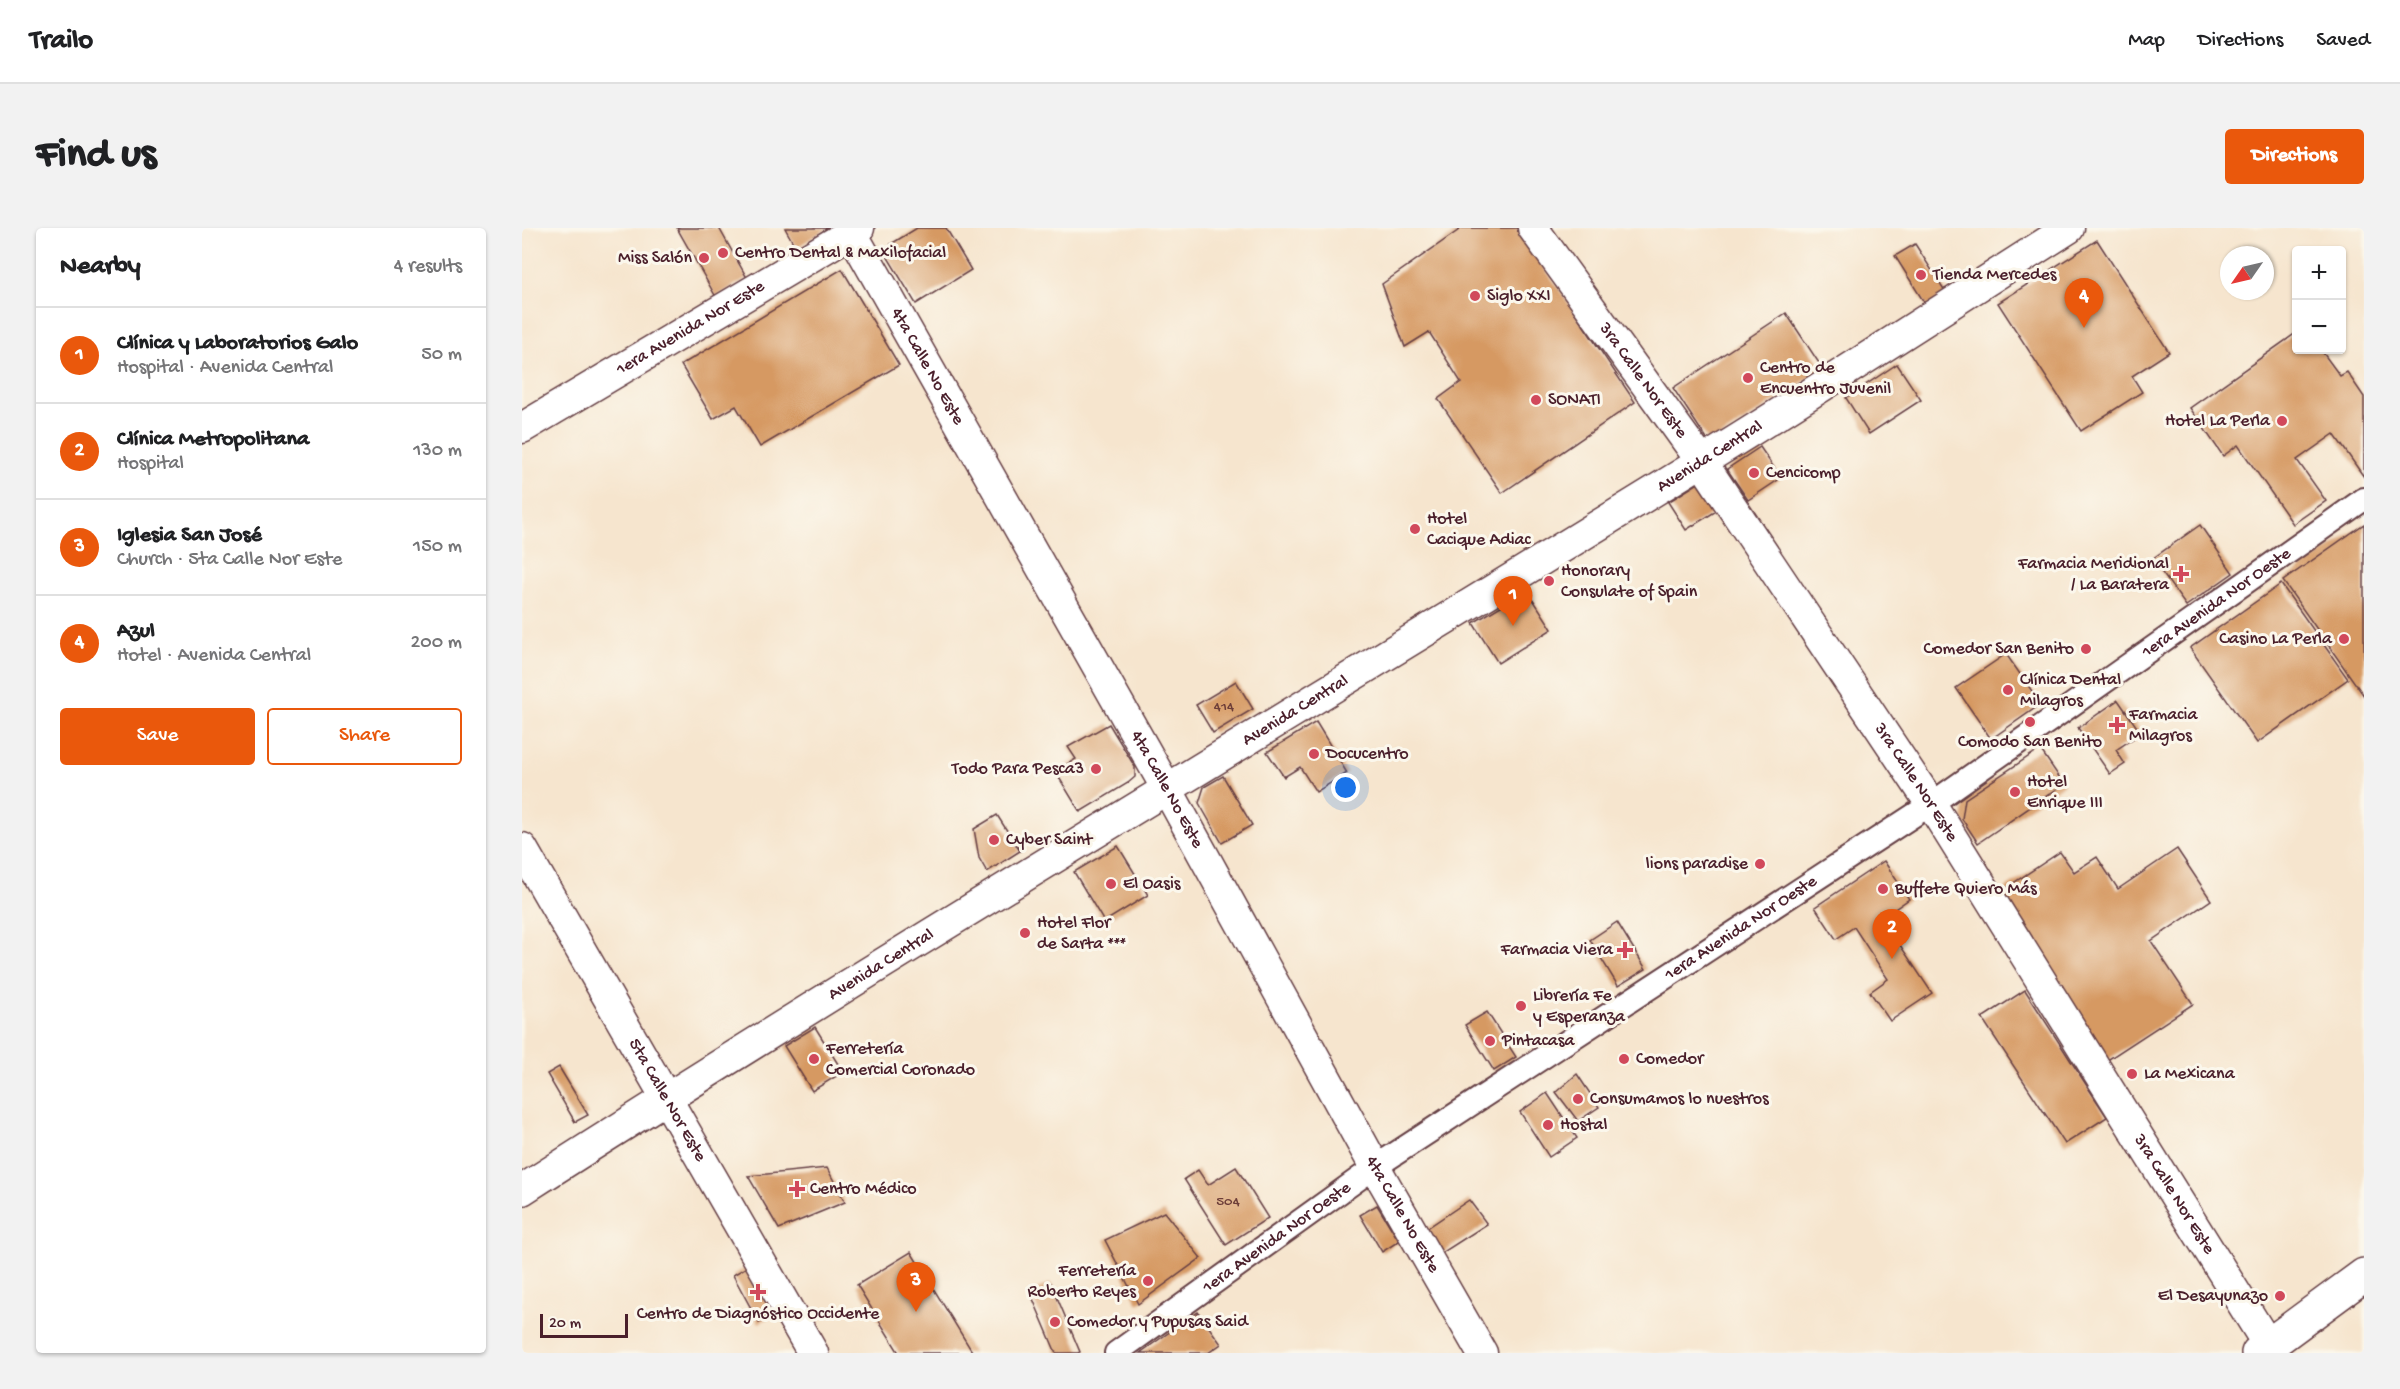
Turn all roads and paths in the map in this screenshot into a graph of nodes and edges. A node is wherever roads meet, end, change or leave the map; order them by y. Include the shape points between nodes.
1 (1533, 228) edge
2 (2068, 228) edge
3 (854, 229) edge
4 (522, 428) edge
5 (1702, 462) junction
6 (2364, 500) edge
7 (1167, 789) junction
8 (1930, 804) junction
9 (522, 848) edge
10 (665, 1098) junction
11 (1375, 1167) junction
12 (522, 1190) edge
13 (2364, 1275) edge
14 (2267, 1351) edge
15 (813, 1353) edge
16 (1116, 1353) edge
17 (1482, 1353) edge

1 - 5 street, 3ra Calle Nor Este
2 - 5 street, Avenida Central
3 - 4 street, 1era Avenida Nor Este
3 - 7 street, 4ta Calle No Este
5 - 7 street, Avenida Central
5 - 8 street, 3ra Calle Nor Este
6 - 8 street, 1era Avenida Nor Oeste
7 - 10 street, Avenida Central
7 - 11 street, 4ta Calle No Este
8 - 11 street, 1era Avenida Nor Oeste
8 - 14 street, 3ra Calle Nor Este
9 - 10 street, 5ta Calle Nor Este
10 - 12 street, Avenida Central
10 - 15 street, 5ta Calle Nor Este
11 - 16 street, 1era Avenida Nor Oeste
11 - 17 street, 4ta Calle No Este
13 - 14 street

